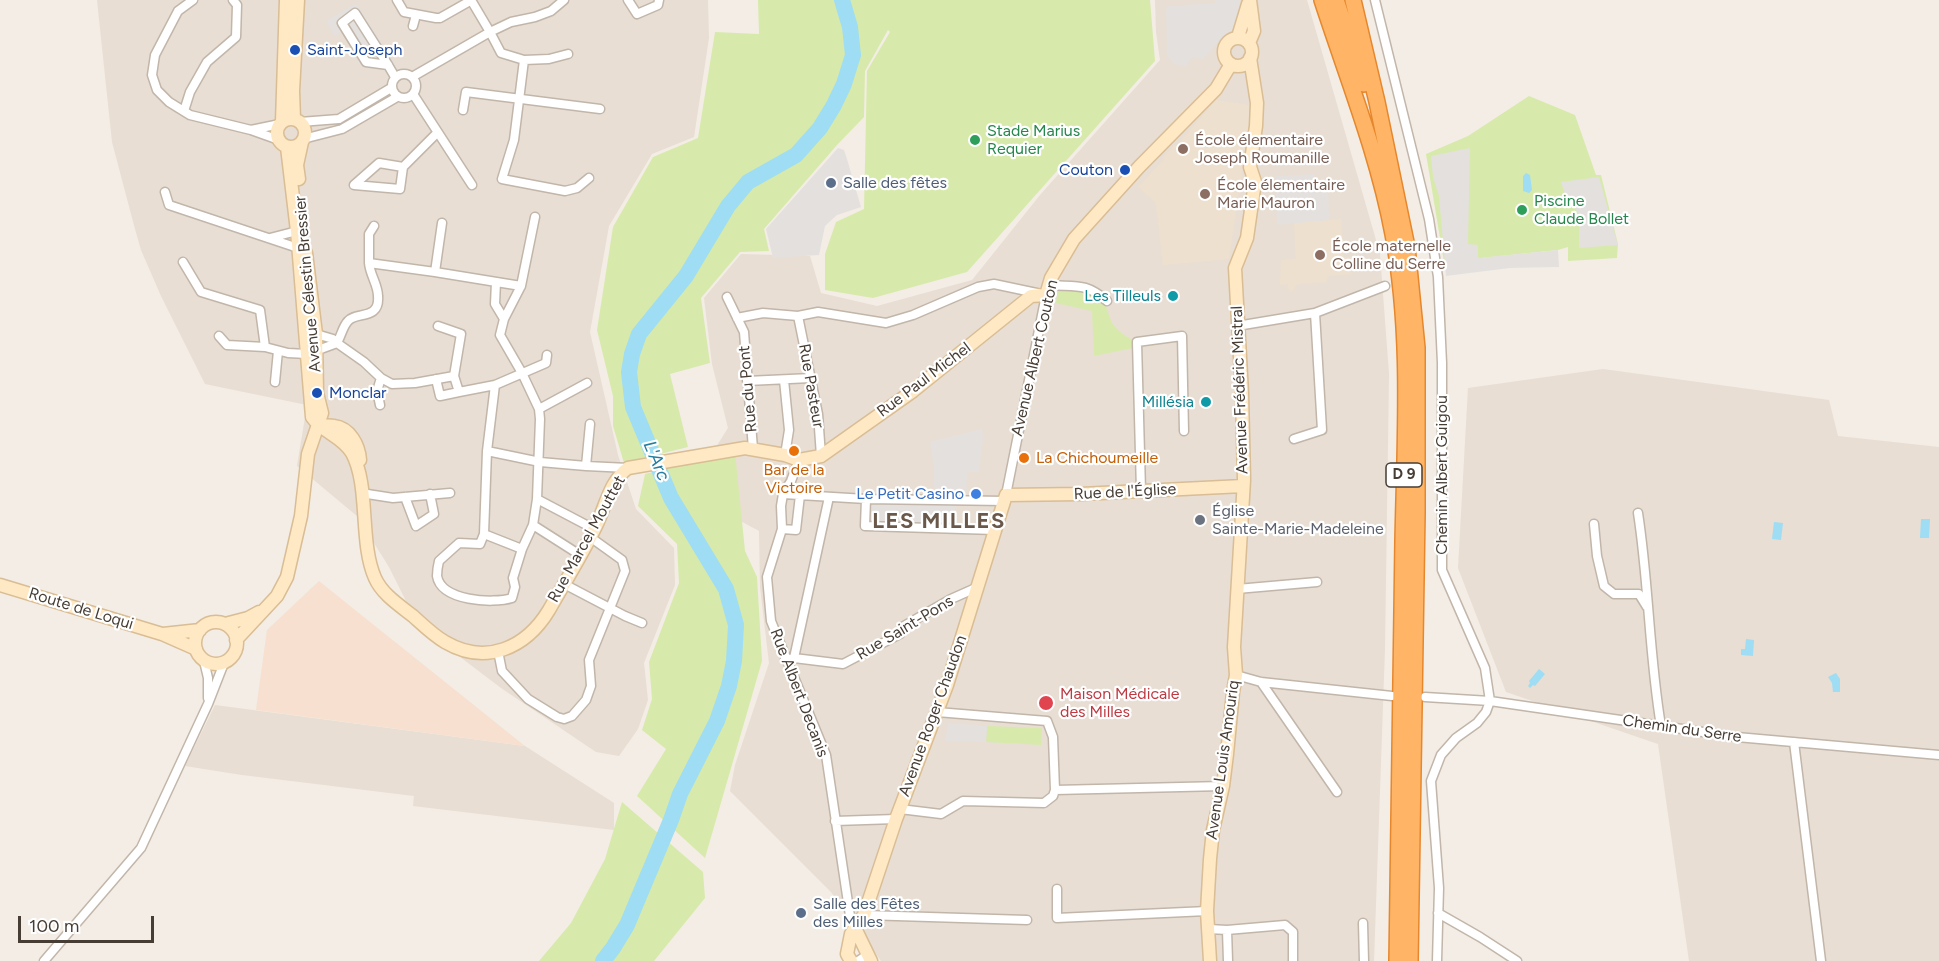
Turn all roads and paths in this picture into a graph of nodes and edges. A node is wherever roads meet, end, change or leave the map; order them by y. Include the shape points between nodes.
1 (193, 0) edge
2 (233, 0) edge
3 (286, 0) edge
4 (297, 0) edge
5 (397, 0) edge
6 (470, 0) edge
7 (564, 0) edge
8 (628, 0) edge
9 (659, 0) edge
10 (1250, 0) edge
11 (1322, 0) edge
12 (1336, 0) edge
13 (1353, 0) edge
14 (1376, 0) edge
15 (416, 15) junction
16 (413, 26) dead end
17 (490, 32) junction
18 (1243, 40) junction
19 (568, 54) dead end
20 (1250, 58) junction
21 (524, 60) junction
22 (388, 65) junction
23 (1235, 65) junction
24 (395, 77) junction
25 (412, 77) junction
26 (1255, 83) junction
27 (392, 88) junction
28 (413, 94) junction
29 (397, 97) junction
30 (518, 99) junction
31 (600, 109) dead end
32 (463, 110) dead end
33 (184, 111) junction
34 (289, 122) junction
35 (251, 130) junction
36 (437, 133) junction
37 (302, 140) junction
38 (283, 144) junction
39 (403, 167) junction
40 (1390, 167) junction
41 (589, 178) dead end
42 (472, 185) dead end
43 (165, 192) dead end
44 (535, 217) dead end
45 (442, 223) dead end
46 (374, 226) dead end
47 (297, 231) junction
48 (270, 238) junction
49 (298, 248) junction
50 (183, 262) dead end
51 (369, 264) junction
52 (435, 272) junction
53 (496, 282) junction
54 (521, 286) junction
55 (1385, 286) dead end
56 (1048, 290) junction
57 (727, 297) dead end
58 (1107, 301) dead end
59 (1315, 313) junction
60 (798, 316) junction
61 (737, 318) junction
62 (504, 319) junction
63 (438, 326) dead end
64 (1237, 326) junction
65 (316, 334) junction
66 (219, 336) dead end
67 (337, 343) junction
68 (266, 347) junction
69 (278, 351) junction
70 (312, 353) junction
71 (547, 355) dead end
72 (522, 374) junction
73 (454, 376) junction
74 (381, 378) junction
75 (811, 378) junction
76 (436, 379) junction
77 (784, 380) junction
78 (747, 381) junction
79 (275, 382) dead end
80 (587, 383) dead end
81 (495, 385) junction
82 (459, 392) junction
83 (380, 405) dead end
84 (539, 409) junction
85 (590, 424) dead end
86 (318, 426) junction
87 (1184, 431) dead end
88 (1294, 439) dead end
89 (753, 448) junction
90 (487, 451) junction
91 (786, 455) junction
92 (821, 456) junction
93 (799, 460) junction
94 (540, 462) junction
95 (586, 466) junction
96 (633, 467) junction
97 (1244, 486) junction
98 (1141, 491) junction
99 (361, 493) junction
100 (450, 493) dead end
101 (430, 494) junction
102 (783, 494) junction
103 (800, 495) junction
104 (405, 497) junction
105 (829, 497) junction
106 (1005, 498) junction
107 (537, 499) junction
108 (866, 499) junction
109 (1638, 513) dead end
110 (1594, 524) dead end
111 (533, 525) junction
112 (782, 529) junction
113 (995, 531) junction
114 (592, 533) junction
115 (484, 534) junction
116 (522, 549) junction
117 (580, 555) junction
118 (1317, 582) dead end
119 (564, 584) junction
120 (0, 585) edge
121 (978, 586) junction
122 (1237, 589) junction
123 (611, 607) junction
124 (1647, 608) junction
125 (265, 609) junction
126 (642, 623) dead end
127 (225, 624) junction
128 (200, 630) junction
129 (162, 634) junction
130 (237, 640) junction
131 (196, 649) junction
132 (498, 651) junction
133 (790, 659) junction
134 (204, 661) junction
135 (224, 663) junction
136 (1236, 675) junction
137 (1261, 682) junction
138 (1392, 696) dead end
139 (1425, 698) dead end
140 (1490, 701) junction
141 (208, 704) junction
142 (937, 712) junction
143 (1661, 726) junction
144 (1794, 742) junction
145 (1939, 755) edge
146 (1223, 786) junction
147 (1055, 790) junction
148 (1337, 792) dead end
149 (898, 814) junction
150 (835, 821) junction
151 (1057, 889) dead end
152 (1411, 907) junction
153 (1207, 911) junction
154 (1438, 913) junction
155 (864, 915) junction
156 (1028, 920) dead end
157 (1363, 923) dead end
158 (855, 928) junction
159 (1209, 929) junction
160 (1227, 930) junction
161 (865, 959) edge
162 (44, 961) edge
163 (851, 961) edge
164 (1210, 961) edge
165 (1228, 961) edge
166 (1293, 961) edge
167 (1364, 961) edge
168 (1397, 961) edge
169 (1410, 961) edge
170 (1415, 961) edge
171 (1437, 961) edge
172 (1517, 961) edge
173 (1821, 961) edge

1 - 33 street via 178,11 155,55 152,75 157,90
2 - 33 street via 237,5 236,37 207,62
3 - 34 street
4 - 34 street
5 - 15 street via 404,12
6 - 15 street via 440,18
6 - 17 street
7 - 17 street via 551,11
8 - 9 street via 636,14 658,5
10 - 18 street
11 - 168 highway, D 9 via 1382,189 1401,295 1406,395
12 - 40 highway, D 9
13 - 40 highway
14 - 140 street, Chemin Albert Guigou via 1429,219 1438,278 1442,570 1485,668
15 - 16 street
17 - 21 street via 501,53
17 - 25 street
18 - 20 street via 1252,50
18 - 23 street via 1229,40 1224,47 1224,55
19 - 21 street
20 - 23 street via 1244,65
20 - 26 street, Avenue Frédéric Mistral
21 - 30 street
22 - 22 street via 356,14 342,23 366,62
22 - 24 street
23 - 26 street
23 - 56 street, Avenue Albert Couton via 1074,238
24 - 25 street
24 - 27 street
25 - 28 street via 416,87
26 - 64 street, Avenue Frédéric Mistral via 1255,141 1262,186 1251,249 1240,275
27 - 29 street
27 - 34 street via 339,119
28 - 29 street via 404,99
28 - 36 street
29 - 37 street via 342,129
30 - 31 street
30 - 32 street via 466,92
30 - 41 street via 514,140 502,179 565,190 577,188
33 - 35 street
34 - 35 street
34 - 37 street via 304,130
34 - 38 street via 277,132
35 - 38 street
36 - 39 street
36 - 42 street
37 - 38 street via 295,146
37 - 65 street, Avenue Célestin Bressier via 297,165
38 - 47 street, Avenue Célestin Bressier
39 - 39 street via 379,163 354,185 400,189
40 - 152 highway, D 9 via 1407,247 1417,348
43 - 48 street via 170,205
44 - 54 street
45 - 52 street
46 - 51 street via 369,234
47 - 48 street
47 - 49 street, Avenue Célestin Bressier
48 - 49 street
49 - 70 street, Avenue Célestin Bressier
50 - 68 street via 201,292 260,310
51 - 52 street
51 - 67 street via 378,295 375,309 347,321
52 - 53 street
53 - 54 street
53 - 62 street via 495,304
54 - 62 street
55 - 59 street
56 - 58 street via 1084,286
56 - 60 street via 994,284 978,287 913,315 886,322 818,312
56 - 92 street, Rue Paul Michel via 1031,296 913,390
56 - 106 street, Avenue Albert Couton
57 - 61 street, Rue du Pont
59 - 64 street
59 - 88 street via 1322,430
60 - 61 street via 763,313
60 - 75 street, Rue Pasteur
61 - 78 street, Rue du Pont via 744,332
62 - 72 street via 500,335
63 - 73 street via 461,334
64 - 97 street, Avenue Frédéric Mistral
65 - 67 street
65 - 70 street, Avenue Célestin Bressier
66 - 68 street via 227,345
67 - 70 street
67 - 74 street
68 - 69 street
69 - 70 street
69 - 79 street
70 - 86 street, Avenue Célestin Bressier via 310,406
71 - 72 street via 546,363
72 - 81 street
72 - 84 street
73 - 76 street
73 - 82 street
74 - 76 street via 392,384
74 - 83 street via 377,391
75 - 77 street
75 - 92 street, Rue Pasteur
76 - 82 street via 440,396
77 - 78 street
77 - 91 street via 789,430
78 - 89 street, Rue du Pont
80 - 84 street
81 - 82 street
81 - 90 street
84 - 94 street
85 - 95 street
86 - 99 street, Rue Marcel Mouttet via 342,441 352,453
86 - 125 street via 308,454 293,553 277,596
87 - 98 street via 1182,336 1137,342
89 - 91 street
89 - 96 street
90 - 94 street
90 - 115 street
91 - 93 street
92 - 93 street, Rue Paul Michel
93 - 102 street
94 - 95 street
94 - 107 street
95 - 96 street
96 - 114 street, Rue Marcel Mouttet via 615,481
97 - 98 street, Rue de l'Église
97 - 122 street, Avenue Louis Amouriq
98 - 106 street, Rue de l'Église
99 - 104 street
99 - 132 street, Rue Marcel Mouttet via 369,561 384,592 444,642 461,650
100 - 101 street
101 - 104 street
101 - 104 street via 434,513 416,526
102 - 103 street
102 - 112 street, Rue Albert Decanis
103 - 105 street
103 - 112 street via 796,530
105 - 108 street
105 - 133 street
106 - 108 street
106 - 113 street, Avenue Roger Chaudon
107 - 111 street
107 - 114 street
108 - 113 street via 865,526
109 - 124 street
110 - 124 street via 1604,586 1614,594 1638,594
111 - 116 street
111 - 117 street
112 - 133 street, Rue Albert Decanis via 768,577 771,621
113 - 121 street, Avenue Roger Chaudon
114 - 117 street, Rue Marcel Mouttet
114 - 123 street via 624,565
115 - 116 street
115 - 116 street via 480,544 459,543 439,561 437,576 442,587 455,595 500,602 512,598 513,578
117 - 119 street, Rue Marcel Mouttet
118 - 122 street
119 - 123 street
119 - 132 street, Rue Marcel Mouttet via 531,634
120 - 129 street, Route de Loqui
121 - 133 street, Rue Saint-Pons via 843,664
121 - 142 street, Avenue Roger Chaudon
122 - 136 street, Avenue Louis Amouriq
123 - 126 street
123 - 132 street via 589,660 591,686 586,700 564,719 528,699 502,671
124 - 143 street
125 - 127 street
125 - 130 street
127 - 128 street via 212,623
127 - 130 street
128 - 129 street, Route de Loqui
128 - 131 street
129 - 131 street, Route de Loqui
130 - 135 street via 234,654
131 - 134 street
133 - 150 street, Rue Albert Decanis via 826,755
134 - 135 street
134 - 141 street
135 - 141 street
136 - 137 street
136 - 146 street, Avenue Louis Amouriq
137 - 138 street
137 - 148 street
139 - 140 street, Chemin du Serre
140 - 143 street, Chemin du Serre
140 - 154 street via 1477,723 1441,755 1431,782
141 - 162 street via 141,848
142 - 147 street via 1047,722 1053,737
142 - 149 street, Avenue Roger Chaudon
143 - 144 street, Chemin du Serre
144 - 145 street, Chemin du Serre
144 - 173 street
146 - 147 street
146 - 153 street, Avenue Louis Amouriq via 1213,830
147 - 149 street via 1044,804 963,801 941,814
149 - 150 street
149 - 155 street, Avenue Roger Chaudon
150 - 158 street, Rue Albert Decanis
151 - 153 street via 1057,918
152 - 169 highway, D 9
152 - 170 highway
153 - 159 street, Avenue Louis Amouriq
154 - 171 street
154 - 172 street
155 - 156 street
155 - 158 street, Avenue Roger Chaudon
157 - 167 street
158 - 161 street
158 - 163 street via 847,954
159 - 160 street
159 - 164 street, Avenue Louis Amouriq
160 - 165 street
160 - 166 street via 1285,924 1293,932

